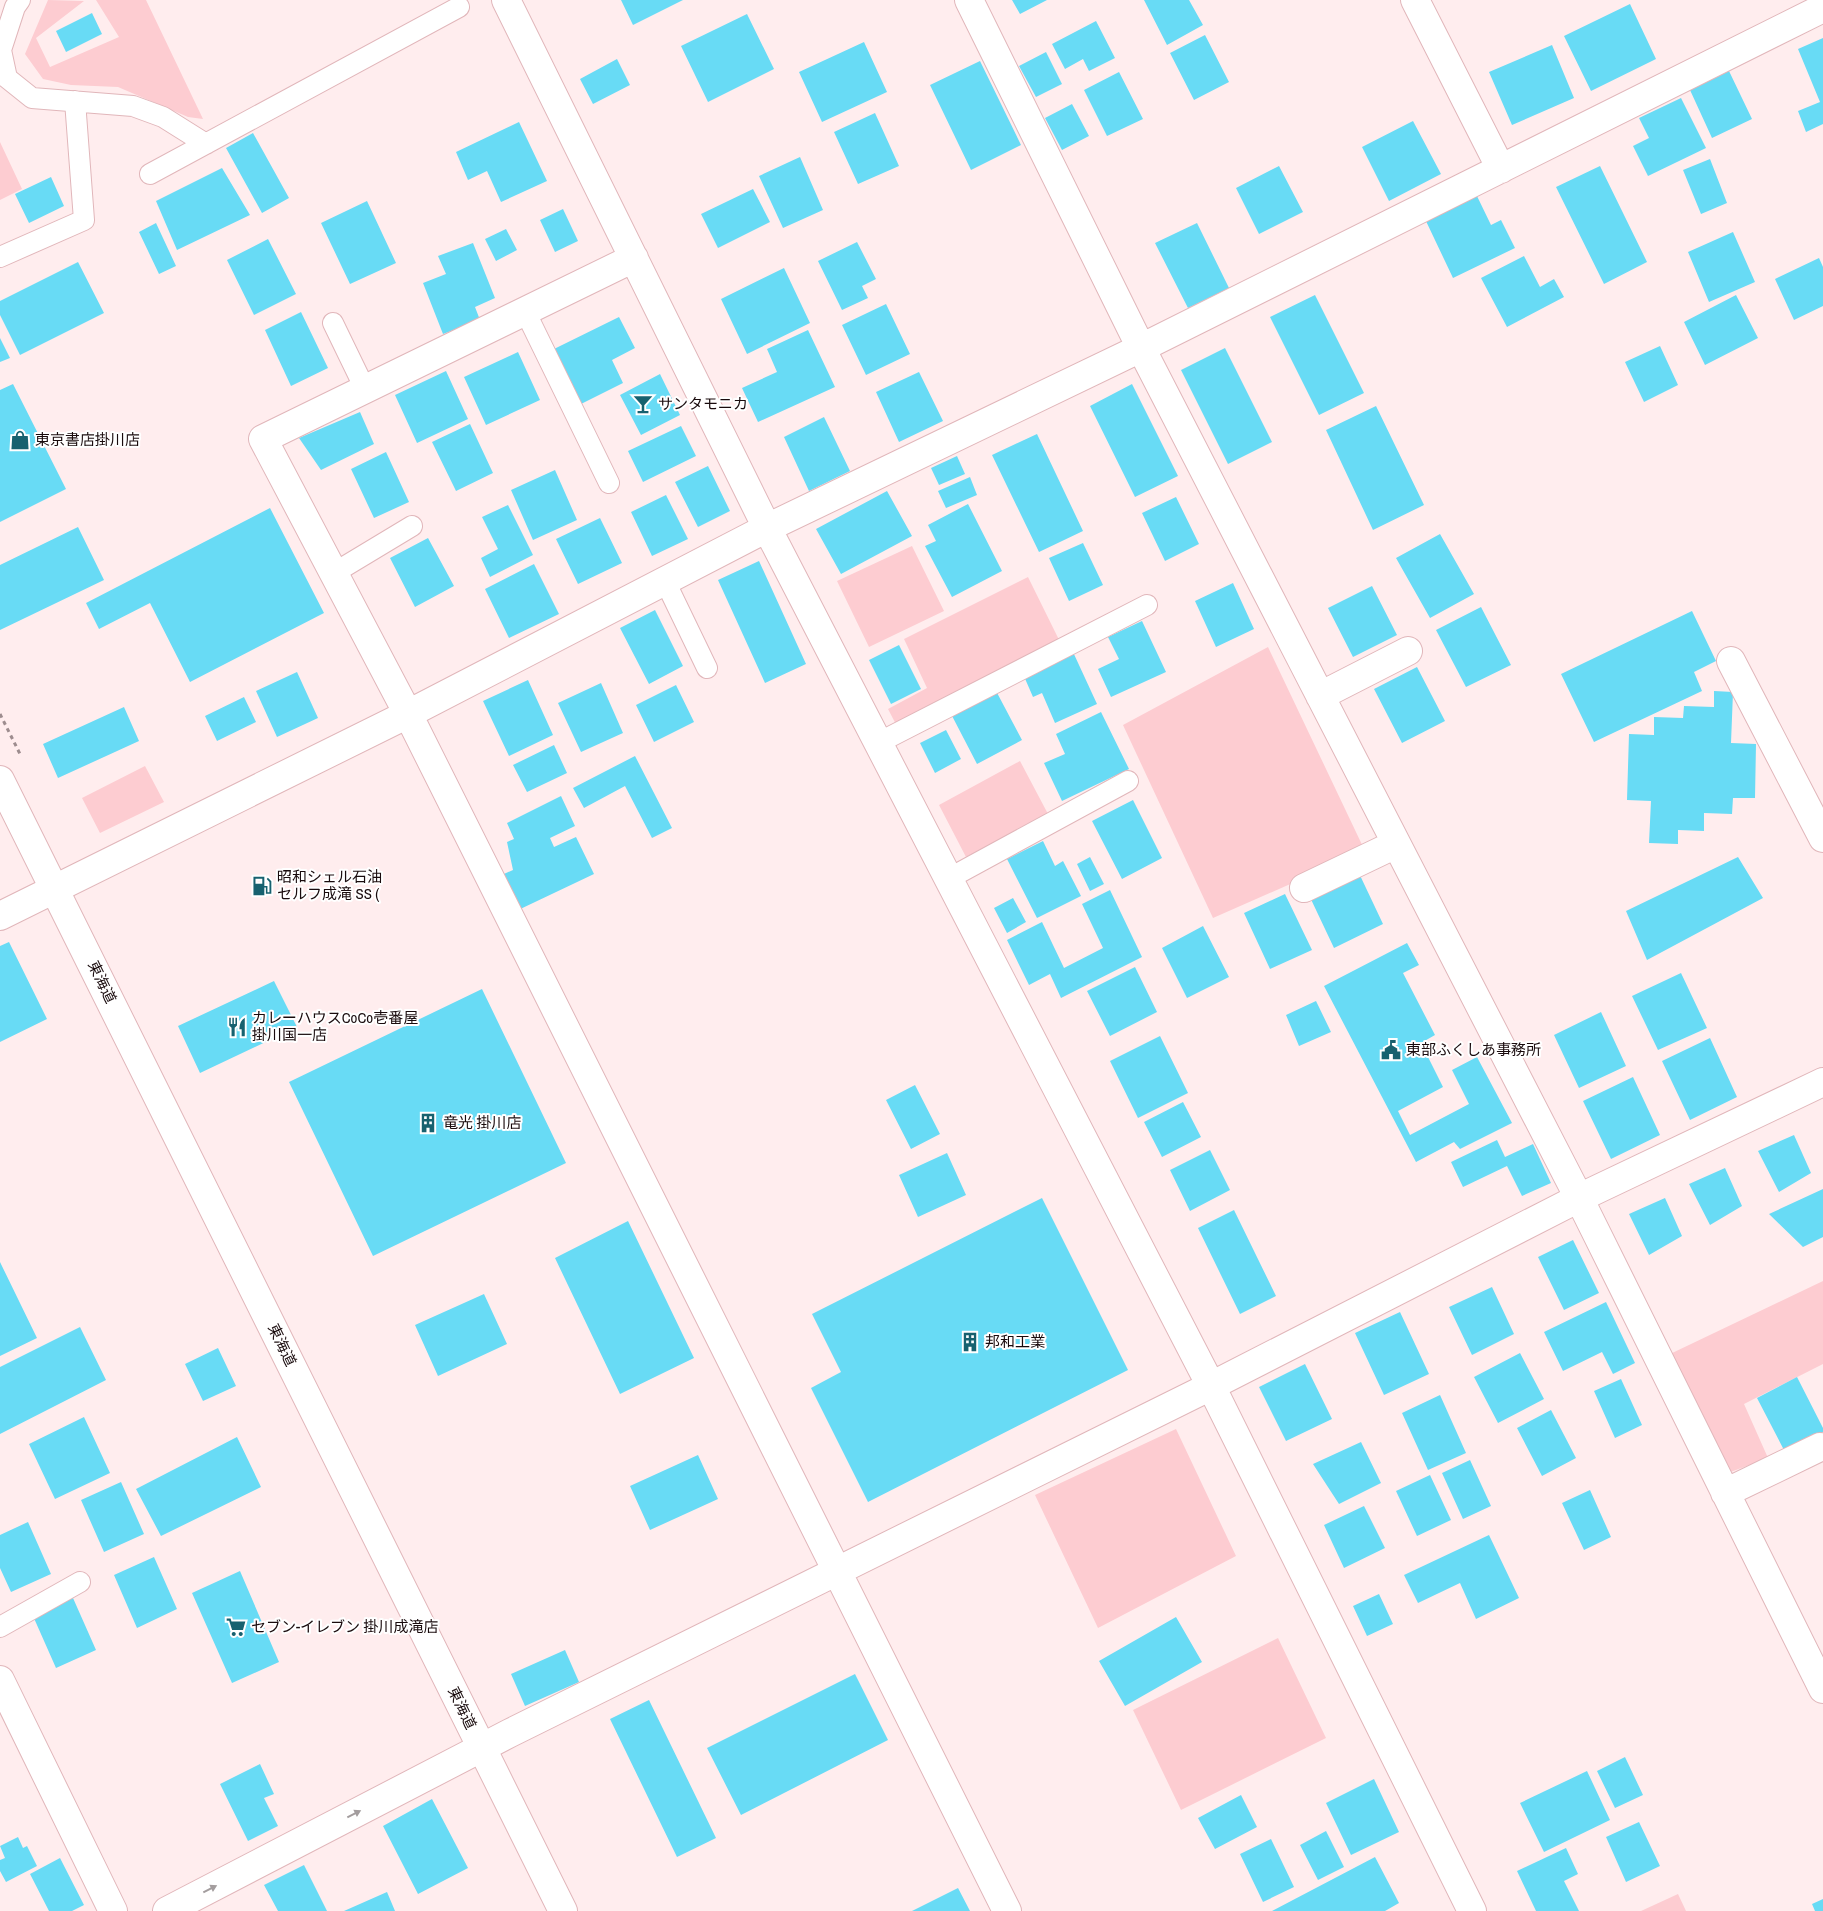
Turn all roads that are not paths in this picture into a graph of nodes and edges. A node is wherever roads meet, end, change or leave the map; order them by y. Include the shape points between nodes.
1 (20, 0) edge
2 (506, 0) edge
3 (969, 0) edge
4 (1415, 0) edge
5 (459, 7) dead end
6 (1823, 8) edge
7 (75, 101) junction
8 (206, 144) junction
9 (1502, 169) junction
10 (150, 174) dead end
11 (0, 258) edge
12 (634, 258) junction
13 (525, 311) junction
14 (333, 323) dead end
15 (1141, 348) junction
16 (366, 389) junction
17 (609, 483) dead end
18 (412, 526) dead end
19 (767, 528) junction
20 (334, 573) junction
21 (665, 581) junction
22 (1147, 605) dead end
23 (1408, 652) dead end
24 (1731, 660) dead end
25 (707, 668) dead end
26 (1320, 696) junction
27 (408, 714) junction
28 (878, 743) junction
29 (0, 780) edge
30 (1128, 781) dead end
31 (1823, 838) edge
32 (1396, 844) junction
33 (948, 879) junction
34 (55, 888) junction
35 (1304, 888) dead end
36 (0, 916) edge
37 (1823, 1082) edge
38 (1579, 1198) junction
39 (1211, 1386) junction
40 (1820, 1447) dead end
41 (1725, 1493) junction
42 (836, 1572) junction
43 (80, 1582) dead end
44 (0, 1627) edge
45 (0, 1680) edge
46 (1823, 1689) edge
47 (482, 1747) junction
48 (113, 1911) edge
49 (167, 1911) edge
50 (563, 1911) edge
51 (1007, 1911) edge
52 (1472, 1911) edge

1 - 7 lane via 1,50 8,78 32,98
2 - 12 street
3 - 15 street
4 - 9 street
5 - 8 lane
6 - 9 street
7 - 8 lane via 133,106 163,117
7 - 11 lane via 84,220
8 - 10 lane
9 - 15 street
12 - 13 street
12 - 19 street
13 - 16 street
13 - 17 lane
14 - 16 lane
15 - 19 street
15 - 26 street
16 - 20 street via 264,439
18 - 20 lane
19 - 21 street
19 - 28 street
20 - 27 street
21 - 25 lane
21 - 27 street
22 - 28 lane
23 - 26 street
24 - 31 street
26 - 32 street
27 - 34 street
27 - 42 street
28 - 33 street
29 - 34 street, 東海道
30 - 33 lane
32 - 35 street
32 - 38 street
33 - 39 street
34 - 36 street
34 - 47 street, 東海道
37 - 38 street
38 - 39 street
38 - 41 street
39 - 42 street
39 - 52 street
40 - 41 street
41 - 46 street
42 - 47 street
42 - 51 street
43 - 44 lane
45 - 48 street
49 -> 47 street
47 - 50 street, 東海道

